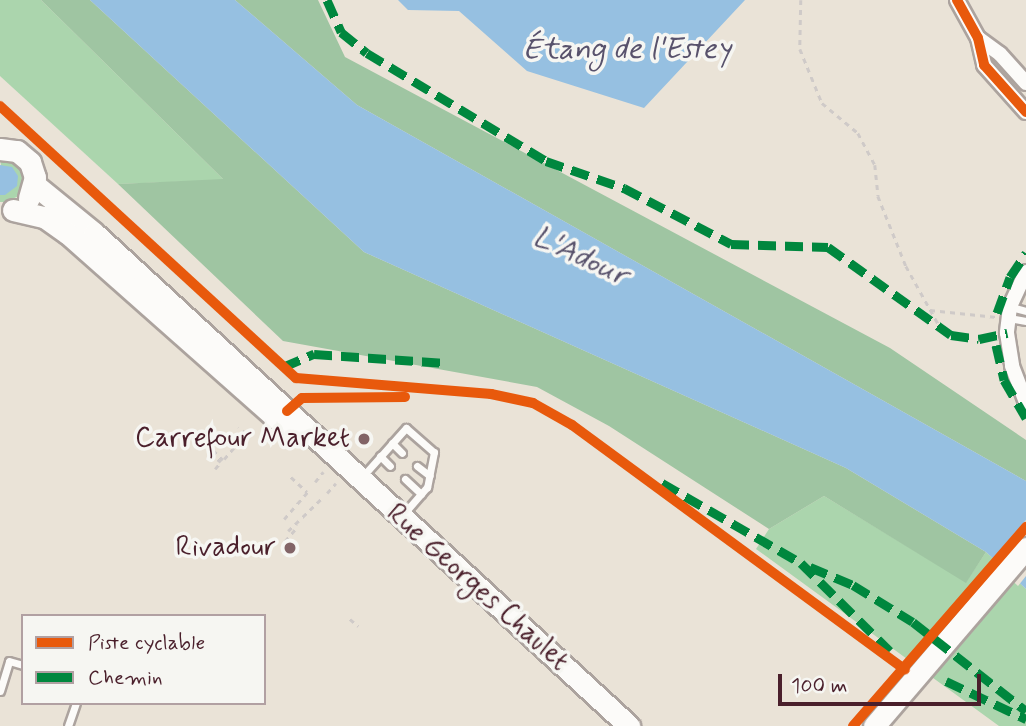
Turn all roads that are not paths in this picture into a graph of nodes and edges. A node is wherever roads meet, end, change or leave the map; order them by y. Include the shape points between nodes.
1 (957, 0) edge
2 (978, 38) junction
3 (1026, 83) edge
4 (1026, 112) edge
5 (1, 148) edge
6 (35, 185) junction
7 (6, 211) edge
8 (1026, 272) edge
9 (1026, 311) edge
10 (1005, 314) junction
11 (1026, 321) edge
12 (1026, 403) edge
13 (392, 443) junction
14 (324, 450) junction
15 (402, 453) dead end
16 (380, 456) junction
17 (390, 466) dead end
18 (417, 466) dead end
19 (429, 476) junction
20 (405, 479) dead end
21 (359, 480) junction
22 (421, 494) junction
23 (399, 517) junction
24 (1026, 548) edge
25 (21, 664) edge
26 (0, 691) edge
27 (75, 705) edge
28 (68, 726) edge
29 (629, 726) edge
30 (874, 726) edge

1 - 2 street
2 - 3 street
2 - 4 street via 984,65
5 - 6 main road via 24,156 33,169
6 - 7 main road via 23,205
6 - 14 main road, Rue Georges Chaulet via 104,242
7 - 14 main road, Rue Georges Chaulet via 44,217 67,233 261,408
8 - 10 street
9 - 10 lane
10 - 11 lane
10 - 12 street via 1010,358
13 - 15 lane
13 - 16 lane
13 - 19 lane via 406,428 434,452
14 - 21 main road, Rue Georges Chaulet
16 - 17 lane
16 - 21 lane
18 - 19 lane
19 - 22 lane
20 - 22 lane
21 - 23 main road, Rue Georges Chaulet
22 - 23 lane
23 - 29 main road, Rue Georges Chaulet
24 - 30 main road
25 - 26 lane via 9,661
27 - 28 lane

